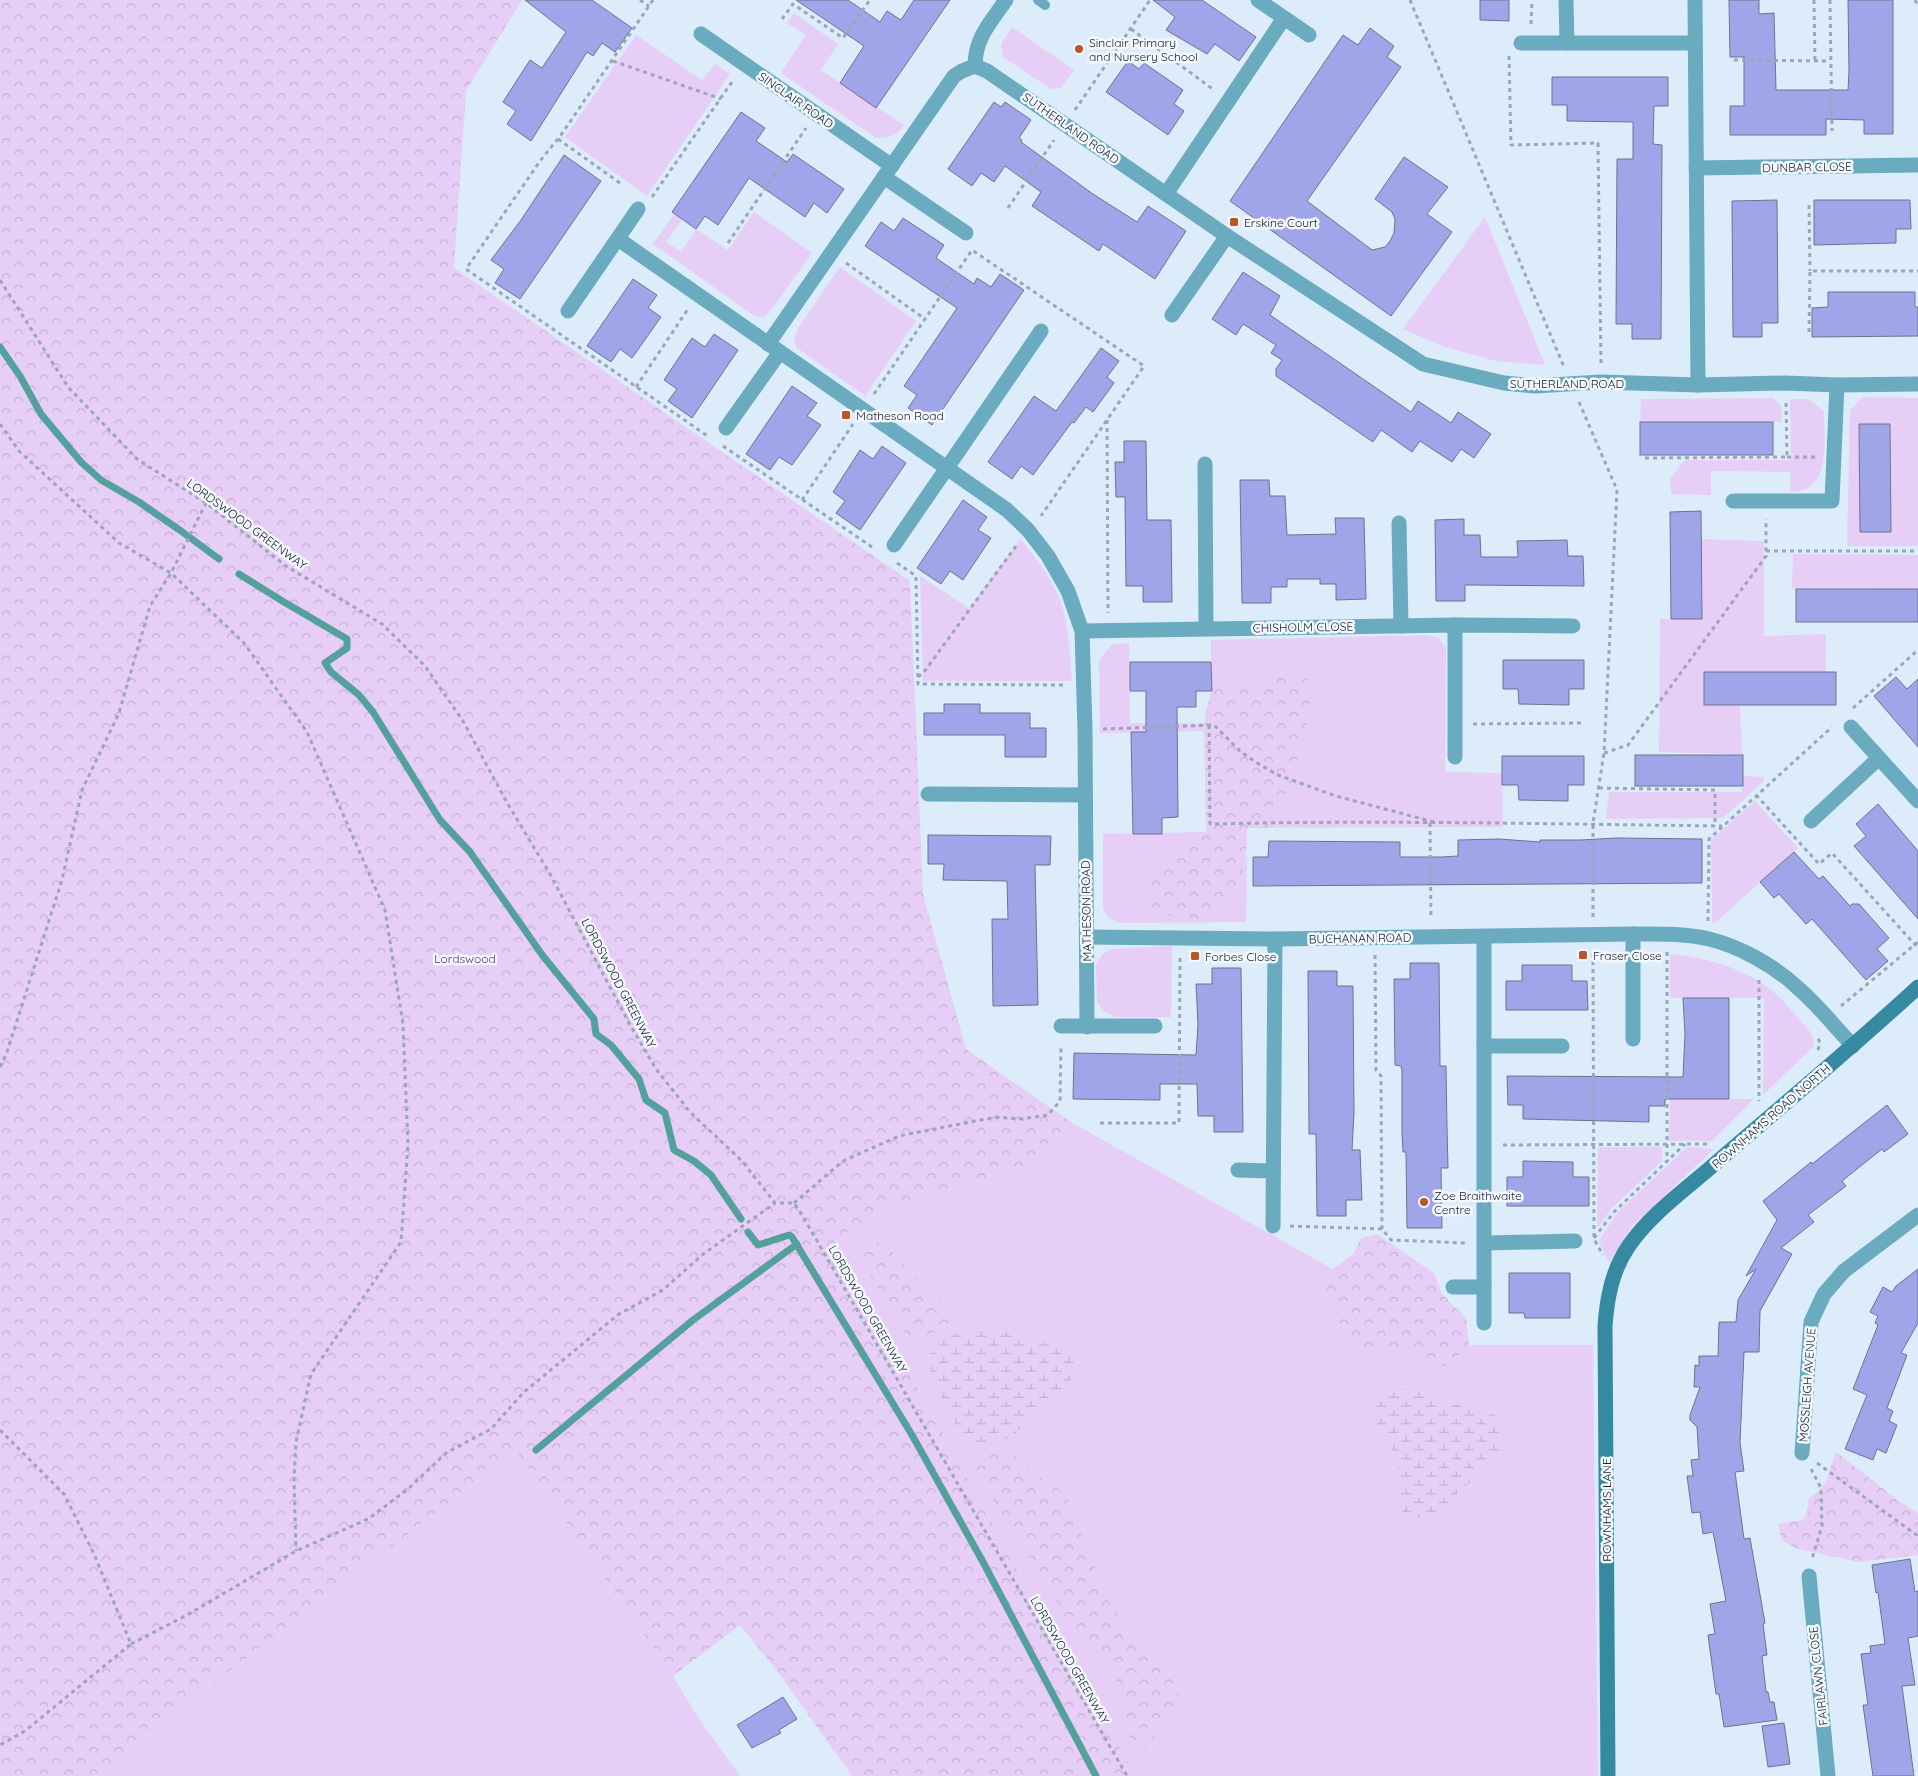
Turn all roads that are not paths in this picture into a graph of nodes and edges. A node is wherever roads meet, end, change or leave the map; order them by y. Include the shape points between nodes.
1 (1006, 0) edge
2 (1258, 0) edge
3 (1566, 0) edge
4 (1695, 0) edge
5 (1284, 18) junction
6 (701, 34) dead end
7 (1309, 34) dead end
8 (1566, 43) junction
9 (1695, 43) junction
10 (1516, 46) road end
11 (974, 66) junction
12 (1918, 165) edge
13 (1696, 168) junction
14 (888, 172) junction
15 (1166, 194) junction
16 (638, 209) dead end
17 (966, 233) dead end
18 (1227, 236) junction
19 (618, 238) junction
20 (568, 311) dead end
21 (1172, 315) dead end
22 (1041, 331) dead end
23 (774, 348) junction
24 (1918, 384) edge
25 (1698, 385) junction
26 (1837, 385) junction
27 (726, 428) dead end
28 (1205, 464) dead end
29 (946, 468) junction
30 (1733, 501) dead end
31 (1399, 523) dead end
32 (893, 552) road end
33 (1455, 625) junction
34 (1401, 626) junction
35 (1573, 626) dead end
36 (1206, 629) junction
37 (1082, 631) junction
38 (1850, 719) road end
39 (1455, 757) dead end
40 (1879, 758) junction
41 (928, 794) dead end
42 (1084, 796) junction
43 (1918, 801) edge
44 (1811, 821) dead end
45 (1632, 934) junction
46 (1087, 937) junction
47 (1484, 937) junction
48 (1275, 939) junction
49 (1918, 987) edge
50 (1061, 1026) road end
51 (1155, 1026) dead end
52 (1087, 1027) junction
53 (1633, 1039) dead end
54 (1484, 1046) junction
55 (1562, 1046) dead end
56 (1853, 1046) junction
57 (1238, 1170) dead end
58 (1273, 1171) junction
59 (1918, 1215) edge
60 (1273, 1226) road end
61 (1575, 1241) dead end
62 (1485, 1243) junction
63 (1628, 1248) joint
64 (1453, 1287) dead end
65 (1484, 1287) junction
66 (1484, 1324) dead end
67 (1802, 1453) road end
68 (1809, 1576) road end
69 (1608, 1776) edge
70 (1828, 1776) edge

1 - 11 street via 980,39
2 - 5 street
3 - 8 street
4 - 9 street
5 - 7 street
5 - 15 street
6 - 14 street, SINCLAIR ROAD via 816,113
8 - 9 street
8 - 10 street
9 - 13 street
11 - 14 street via 954,76
11 - 15 street, SUTHERLAND ROAD via 987,70
12 - 13 street, DUNBAR CLOSE
13 - 25 street
14 - 17 street, SINCLAIR ROAD
14 - 23 street via 831,253
15 - 18 street, SUTHERLAND ROAD
16 - 19 street
18 - 21 street
18 - 25 street, SUTHERLAND ROAD via 1423,364 1504,384
19 - 20 street
19 - 23 street, MATHESON ROAD
22 - 29 street
23 - 27 street
23 - 29 street, MATHESON ROAD
24 - 26 street, SUTHERLAND ROAD
25 - 26 street, SUTHERLAND ROAD via 1785,382
26 - 30 street via 1832,501
28 - 36 street
29 - 32 street
29 - 37 street, MATHESON ROAD via 1007,510 1028,530 1068,591
31 - 34 street
33 - 34 street, CHISHOLM CLOSE
33 - 35 street, CHISHOLM CLOSE
33 - 39 street
34 - 36 street, CHISHOLM CLOSE
36 - 37 street, CHISHOLM CLOSE
37 - 42 street, MATHESON ROAD
38 - 40 street
40 - 43 street
40 - 44 street
41 - 42 street
42 - 46 street, MATHESON ROAD
45 - 47 street, BUCHANAN ROAD
45 - 53 street
45 - 56 street, BUCHANAN ROAD via 1708,938 1737,948 1798,987
46 - 48 street, BUCHANAN ROAD
46 - 52 street, MATHESON ROAD
47 - 48 street, BUCHANAN ROAD
47 - 54 street
48 - 58 street
49 - 56 street, ROWNHAMS ROAD NORTH
50 - 52 street
51 - 52 street
54 - 55 street
54 - 62 street
56 - 63 street, ROWNHAMS ROAD NORTH via 1646,1225
57 - 58 street
58 - 60 street
59 - 67 street, MOSSLEIGH AVENUE via 1844,1271 1824,1294 1811,1322
61 - 62 street
62 - 65 street
63 - 69 street, ROWNHAMS LANE via 1614,1275 1605,1326
64 - 65 street
65 - 66 street
68 - 70 street, FAIRLAWN CLOSE

